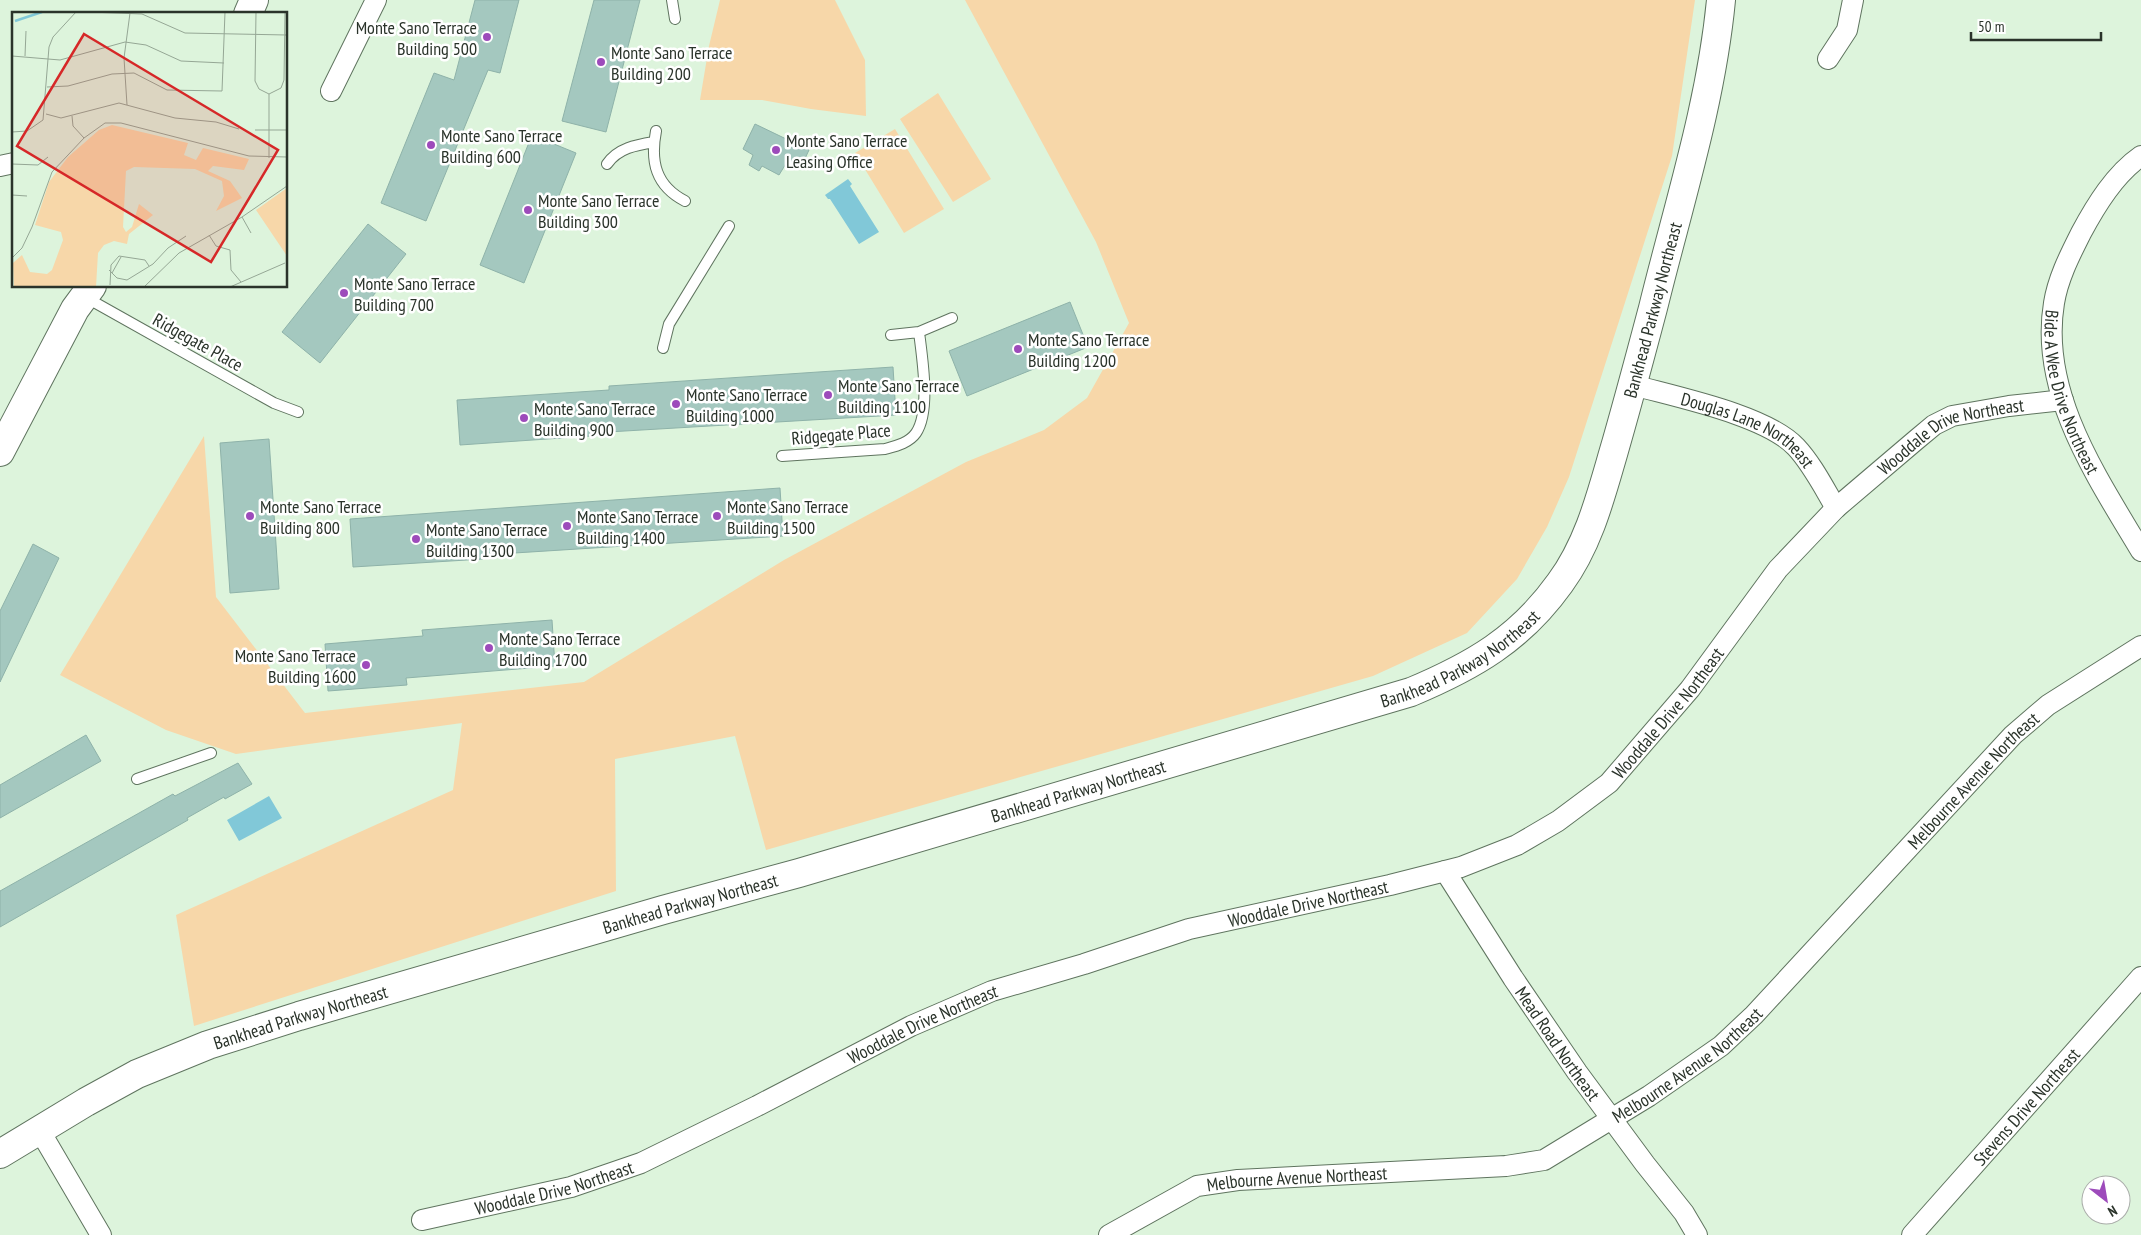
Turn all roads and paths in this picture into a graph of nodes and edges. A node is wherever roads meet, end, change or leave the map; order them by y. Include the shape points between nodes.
1 (254, 0) edge
2 (376, 0) edge
3 (672, 0) edge
4 (1721, 0) edge
5 (1853, 0) edge
6 (249, 12) edge
7 (675, 20) dead end
8 (1828, 59) dead end
9 (331, 91) dead end
10 (2141, 156) edge
11 (607, 164) dead end
12 (685, 201) dead end
13 (729, 226) dead end
14 (88, 292) edge
15 (952, 318) dead end
16 (919, 332) junction
17 (891, 335) dead end
18 (663, 348) dead end
19 (1633, 385) junction
20 (2062, 400) junction
21 (298, 412) dead end
22 (0, 452) edge
23 (782, 456) dead end
24 (1836, 508) junction
25 (2141, 551) edge
26 (2141, 646) edge
27 (211, 752) dead end
28 (137, 779) dead end
29 (1445, 871) junction
30 (2141, 976) edge
31 (1612, 1119) junction
32 (40, 1130) junction
33 (0, 1154) edge
34 (422, 1220) dead end
35 (101, 1235) edge
36 (1109, 1235) edge
37 (1697, 1235) edge
38 (1912, 1235) edge

1 - 6 street
2 - 9 street
3 - 7 lane
4 - 19 street, Bankhead Parkway Northeast via 1705,104
5 - 8 street via 1847,30
10 - 20 street, Bide A Wee Drive Northeast via 2128,165 2094,210 2066,261 2054,302 2051,335
11 - 12 lane via 612,156 655,137 654,159 658,174 665,187
13 - 18 lane via 669,324
14 - 21 lane, Ridgegate Place via 274,403
14 - 22 street
15 - 16 lane
16 - 17 lane
16 - 23 lane, Ridgegate Place via 924,389 922,415 916,434 901,445 885,449
19 - 24 street, Douglas Lane Northeast via 1724,410 1778,432 1796,447
19 - 32 street, Bankhead Parkway Northeast via 1595,515 1562,582 1537,613 1516,632 1454,674 1411,692 1133,775 262,1027 137,1074
20 - 24 street, Wooddale Drive Northeast via 1952,416 1934,425
20 - 25 street, Bide A Wee Drive Northeast via 2095,474
24 - 29 street, Wooddale Drive Northeast via 1778,569 1690,688 1609,783 1558,821 1517,845
26 - 31 street, Melbourne Avenue Northeast via 2048,705 2013,735 1754,1015 1721,1046
27 - 28 lane
29 - 31 street, Mead Road Northeast via 1514,978
29 - 34 street, Wooddale Drive Northeast via 1189,929 992,991 911,1026 641,1163 572,1186
30 - 38 street, Stevens Drive Northeast
31 - 36 street, Melbourne Avenue Northeast via 1544,1160 1516,1165 1238,1180 1197,1186
31 - 37 street, Mead Road Northeast via 1684,1213
32 - 33 street, Bankhead Parkway Northeast
32 - 35 street

